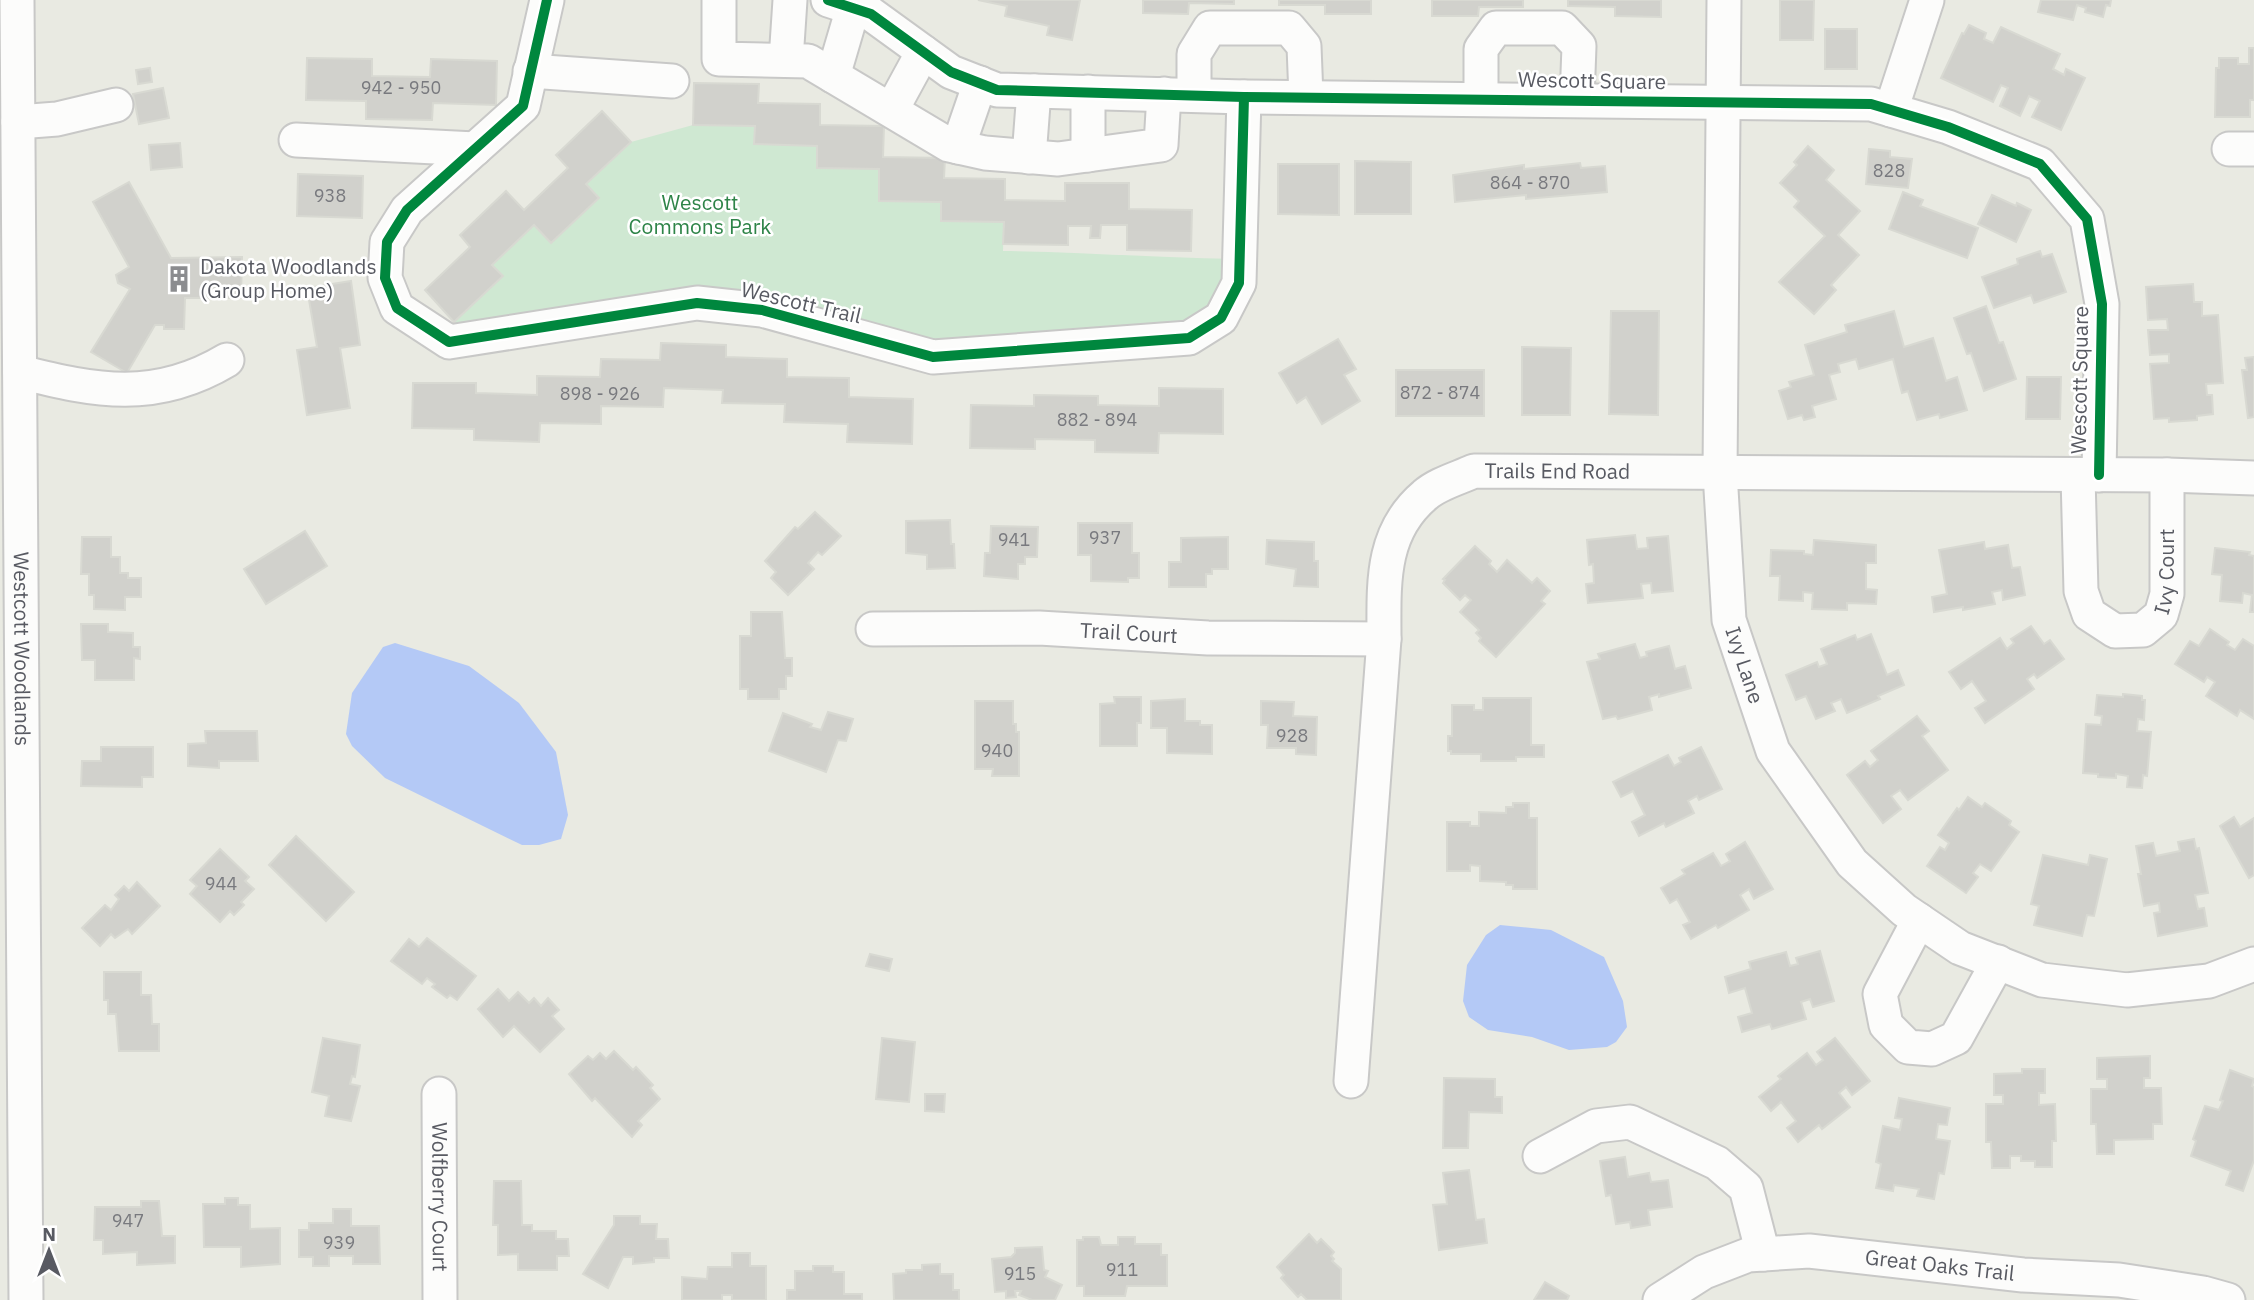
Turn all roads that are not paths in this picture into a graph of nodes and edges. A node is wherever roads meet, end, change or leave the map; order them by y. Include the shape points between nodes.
1 (17, 0) edge
2 (547, 0) edge
3 (719, 0) edge
4 (790, 0) edge
5 (1724, 0) edge
6 (1927, 0) edge
7 (841, 4) edge
8 (923, 52) junction
9 (786, 60) junction
10 (530, 71) junction
11 (833, 76) junction
12 (672, 81) dead end
13 (980, 83) junction
14 (1034, 91) junction
15 (1088, 92) junction
16 (1179, 95) junction
17 (1244, 97) junction
18 (1306, 97) junction
19 (1482, 99) junction
20 (1577, 100) junction
21 (1724, 101) junction
22 (116, 105) dead end
23 (891, 109) junction
24 (1891, 110) junction
25 (18, 122) junction
26 (296, 139) dead end
27 (958, 147) junction
28 (475, 149) junction
29 (1088, 155) junction
30 (1029, 156) junction
31 (10, 270) edge
32 (227, 360) dead end
33 (20, 372) junction
34 (1720, 473) junction
35 (2167, 475) junction
36 (2089, 476) junction
37 (2254, 478) edge
38 (873, 629) dead end
39 (1384, 639) junction
40 (1919, 920) junction
41 (1998, 962) junction
42 (2252, 971) edge
43 (1351, 1081) dead end
44 (439, 1094) dead end
45 (1540, 1156) dead end
46 (1763, 1254) junction
47 (26, 1300) edge
48 (440, 1300) edge
49 (1660, 1300) edge
50 (2228, 1300) edge

1 - 25 street, Westcott Woodlands
2 - 10 street, Wescott Trail
3 - 9 street via 719,59
4 - 9 street
5 - 21 street, Ivy Lane
6 - 24 street
7 - 8 street, Wescott Square via 871,14
7 - 11 street
8 - 13 street, Wescott Square via 951,72
8 - 23 street
9 - 11 street via 808,61
10 - 12 street
10 - 28 street, Wescott Trail via 523,106
11 - 23 street
13 - 14 street, Wescott Square via 998,90
13 - 27 street
14 - 15 street, Wescott Square
14 - 30 street
15 - 16 street, Wescott Square
15 - 29 street
16 - 17 street, Wescott Square
16 - 18 street via 1194,54 1210,28 1289,28 1304,46
16 - 29 street via 1161,145
17 - 18 street, Wescott Square
17 - 28 street, Wescott Trail via 1239,283 1221,317 1189,338 933,357 762,310 697,303 449,342 397,309 385,278 387,243 407,210
18 - 19 street, Wescott Square
19 - 20 street, Wescott Square
19 - 20 street via 1481,49 1496,28 1562,28 1579,46
20 - 21 street, Wescott Square
21 - 24 street, Wescott Square via 1871,104
21 - 34 street, Ivy Lane
22 - 25 street via 57,119
23 - 27 street
24 - 36 street, Wescott Square via 2040,164 2087,219 2102,304
25 - 31 street, Westcott Woodlands
26 - 28 street
27 - 30 street
29 - 30 street
31 - 33 street, Westcott Woodlands
32 - 33 street via 158,387 114,391
33 - 47 street, Westcott Woodlands
34 - 36 street, Trails End Road
34 - 39 street, Trails End Road via 1474,471 1426,494 1395,531 1384,578
34 - 40 street, Ivy Lane via 1729,620 1773,751 1852,863
35 - 36 street, Trails End Road
35 - 36 street, Ivy Court via 2167,594 2161,615 2143,630 2115,631 2089,614 2081,591
35 - 37 street, Trails End Road
38 - 39 street, Trail Court via 1039,628 1208,638
39 - 43 street, Trails End Road
40 - 41 street, Ivy Lane via 1960,947
40 - 41 street via 1880,994 1885,1025 1908,1047 1932,1049 1956,1038
41 - 42 street, Ivy Lane via 2042,980 2127,990
44 - 48 street, Wolfberry Court
45 - 46 street via 1596,1126 1630,1122 1717,1163 1746,1188
46 - 49 street, Great Oaks Trail via 1704,1272
46 - 50 street, Great Oaks Trail via 1809,1251 2023,1275 2119,1280

